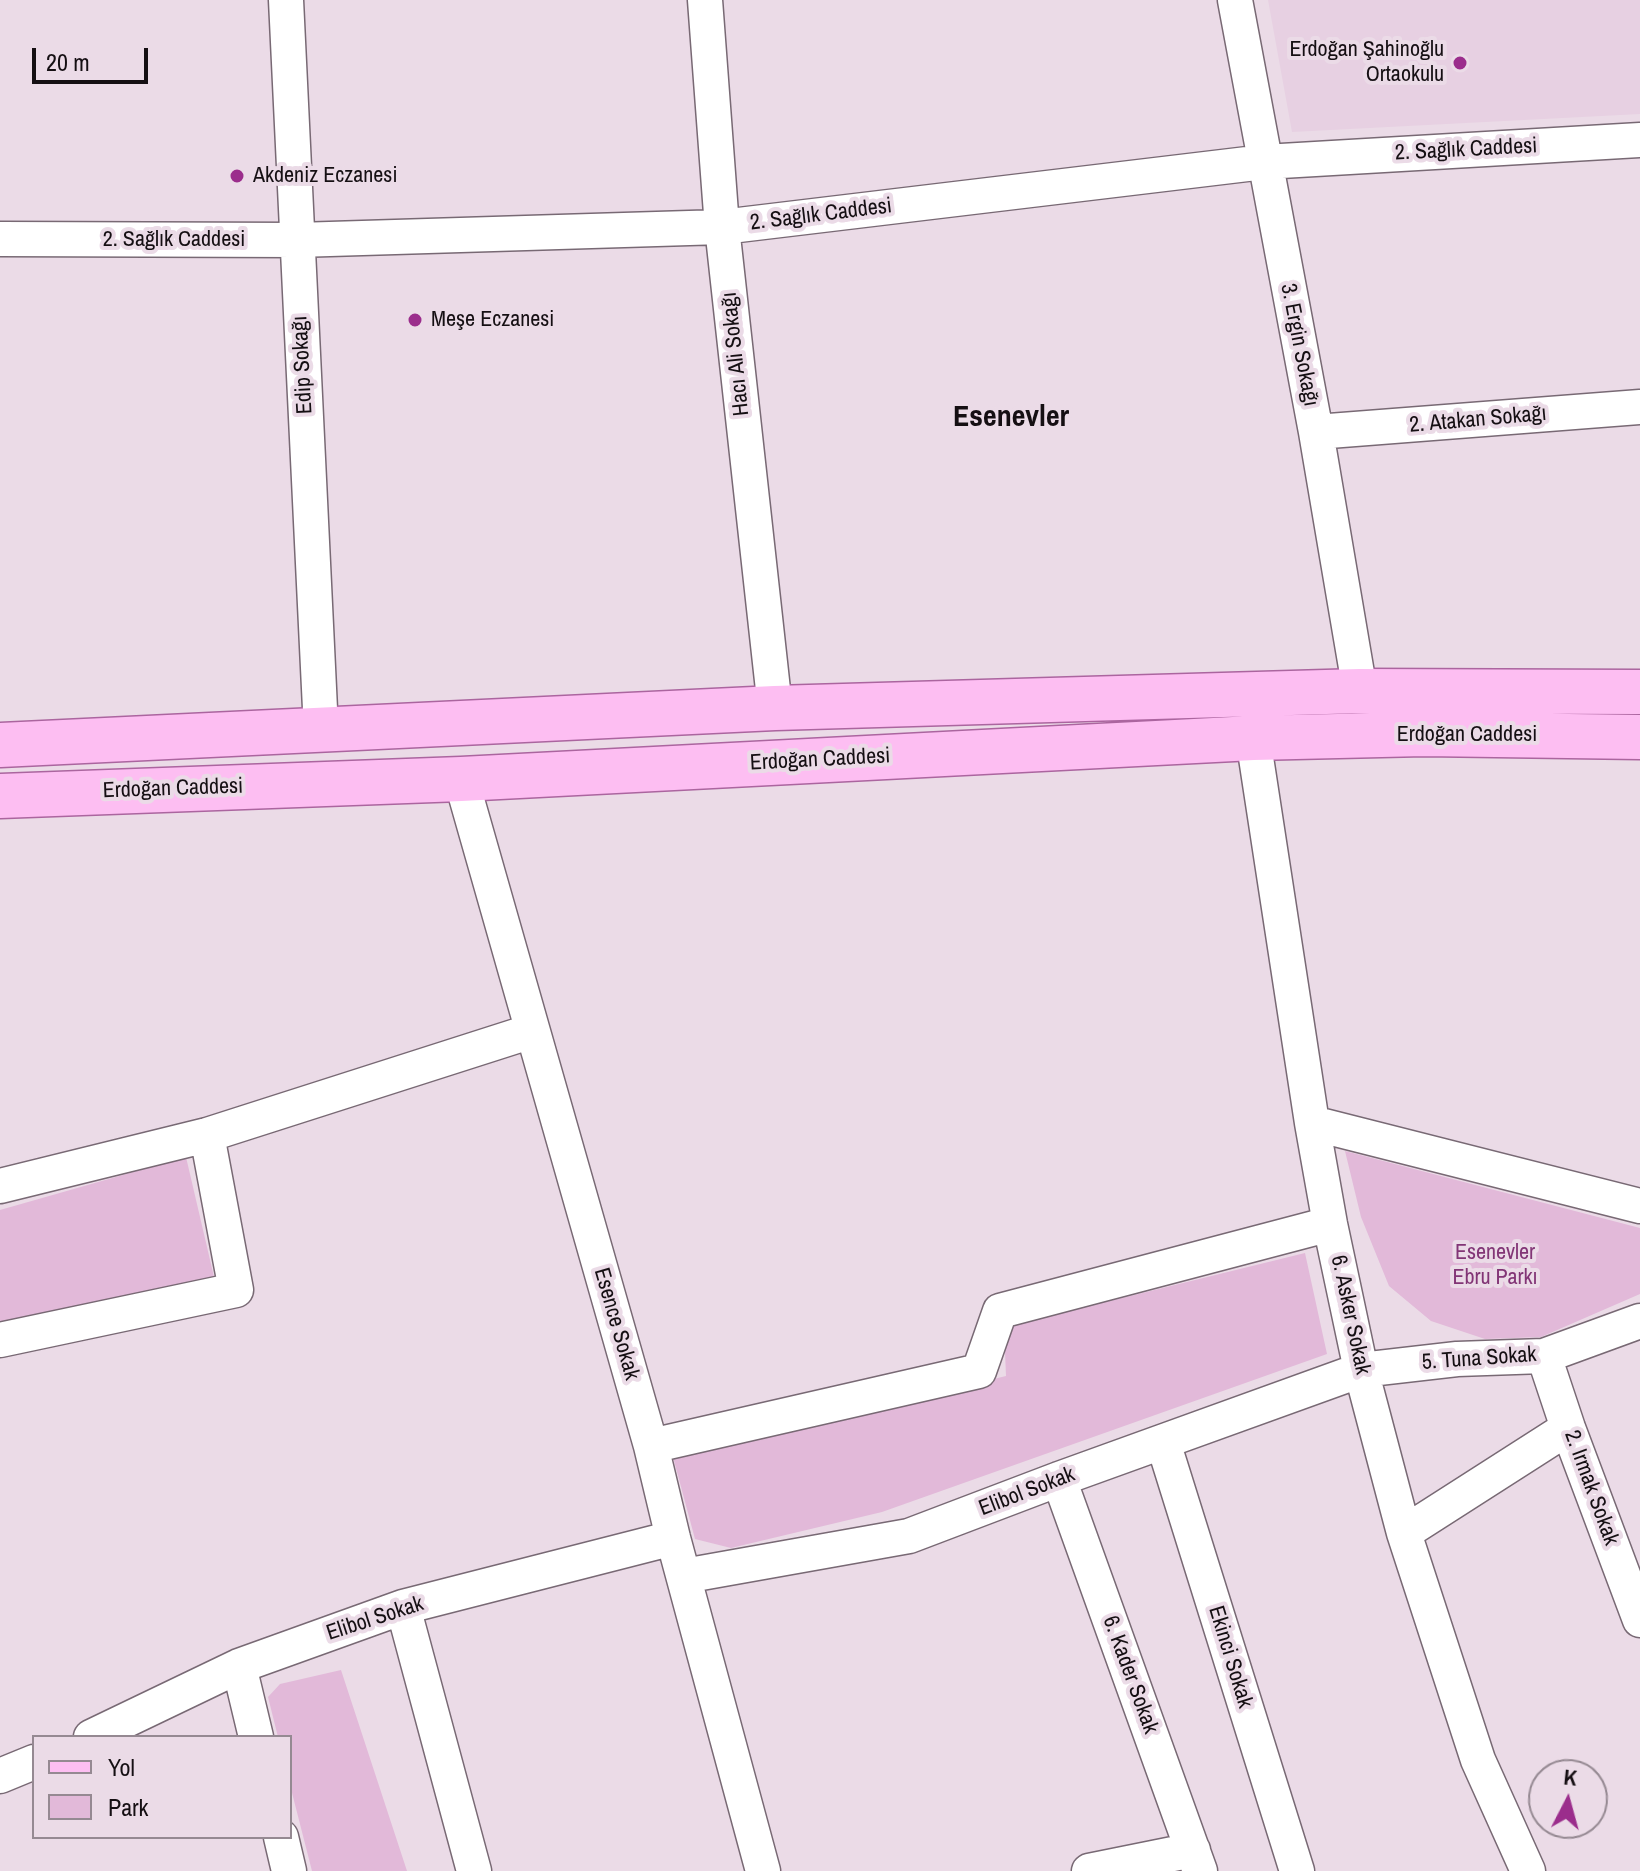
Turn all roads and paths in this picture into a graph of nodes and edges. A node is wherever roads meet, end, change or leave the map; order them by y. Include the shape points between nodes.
1 (286, 0) edge
2 (705, 0) edge
3 (1235, 0) edge
4 (1640, 140) edge
5 (1264, 162) junction
6 (722, 227) junction
7 (0, 239) edge
8 (297, 240) junction
9 (1640, 407) edge
10 (1316, 432) junction
11 (1360, 691) junction
12 (1640, 692) edge
13 (775, 708) junction
14 (321, 730) junction
15 (1640, 737) edge
16 (1253, 738) junction
17 (0, 745) edge
18 (461, 779) junction
19 (0, 796) edge
20 (532, 1031) junction
21 (1312, 1123) junction
22 (207, 1135) junction
23 (0, 1186) edge
24 (1640, 1206) edge
25 (1330, 1224) junction
26 (1639, 1323) edge
27 (0, 1340) edge
28 (1544, 1356) junction
29 (1361, 1370) junction
30 (1568, 1428) junction
31 (1163, 1442) junction
32 (651, 1446) junction
33 (1059, 1479) junction
34 (1404, 1533) junction
35 (673, 1538) junction
36 (684, 1576) junction
37 (403, 1607) junction
38 (1640, 1620) edge
39 (239, 1666) junction
40 (95, 1735) edge
41 (256, 1735) edge
42 (32, 1763) edge
43 (0, 1776) edge
44 (281, 1839) edge
45 (1196, 1860) edge
46 (289, 1871) edge
47 (474, 1871) edge
48 (763, 1871) edge
49 (1089, 1871) edge
50 (1297, 1871) edge
51 (1528, 1871) edge

1 - 8 street, Edip Sokağı
2 - 6 street, Hacı Ali Sokağı
3 - 5 street, 3. Ergin Sokağı
4 - 5 street, 2. Sağlık Caddesi
5 - 6 street, 2. Sağlık Caddesi
5 - 10 street, 3. Ergin Sokağı
6 - 8 street, 2. Sağlık Caddesi
6 - 13 street, Hacı Ali Sokağı
7 - 8 street, 2. Sağlık Caddesi
8 - 14 street, Edip Sokağı
9 - 10 street, 2. Atakan Sokağı
10 - 11 street, 3. Ergin Sokağı
11 - 12 main road
11 - 13 main road
13 - 14 main road
14 - 17 main road
15 - 16 main road, Erdoğan Caddesi
16 - 18 main road, Erdoğan Caddesi
16 - 21 street, 6. Asker Sokak
18 - 19 main road, Erdoğan Caddesi
18 - 20 street, Esence Sokak
20 - 22 street
20 - 32 street, Esence Sokak
21 - 24 street
21 - 25 street, 6. Asker Sokak
22 - 23 street
22 - 27 street via 236,1290
25 - 29 street, 6. Asker Sokak
25 - 32 street via 1000,1311 979,1371
26 - 28 street, 5. Tuna Sokak
28 - 29 street, 5. Tuna Sokak
28 - 30 street, 2. Irmak Sokak
29 - 31 street, Elibol Sokak
29 - 34 street, 6. Asker Sokak
30 - 34 street
30 - 38 street, 2. Irmak Sokak
31 - 33 street, Elibol Sokak
31 - 50 street, Ekinci Sokak
32 - 35 street, Esence Sokak
33 - 36 street, Elibol Sokak via 909,1536
33 - 45 street, 6. Kader Sokak
34 - 51 street, 6. Asker Sokak via 1478,1760
35 - 36 street, Esence Sokak
35 - 37 street, Elibol Sokak
36 - 48 street, Esence Sokak
37 - 39 street, Elibol Sokak
37 - 47 street
39 - 40 street, Elibol Sokak
39 - 41 street
42 - 43 street
44 - 46 street
45 - 49 street

